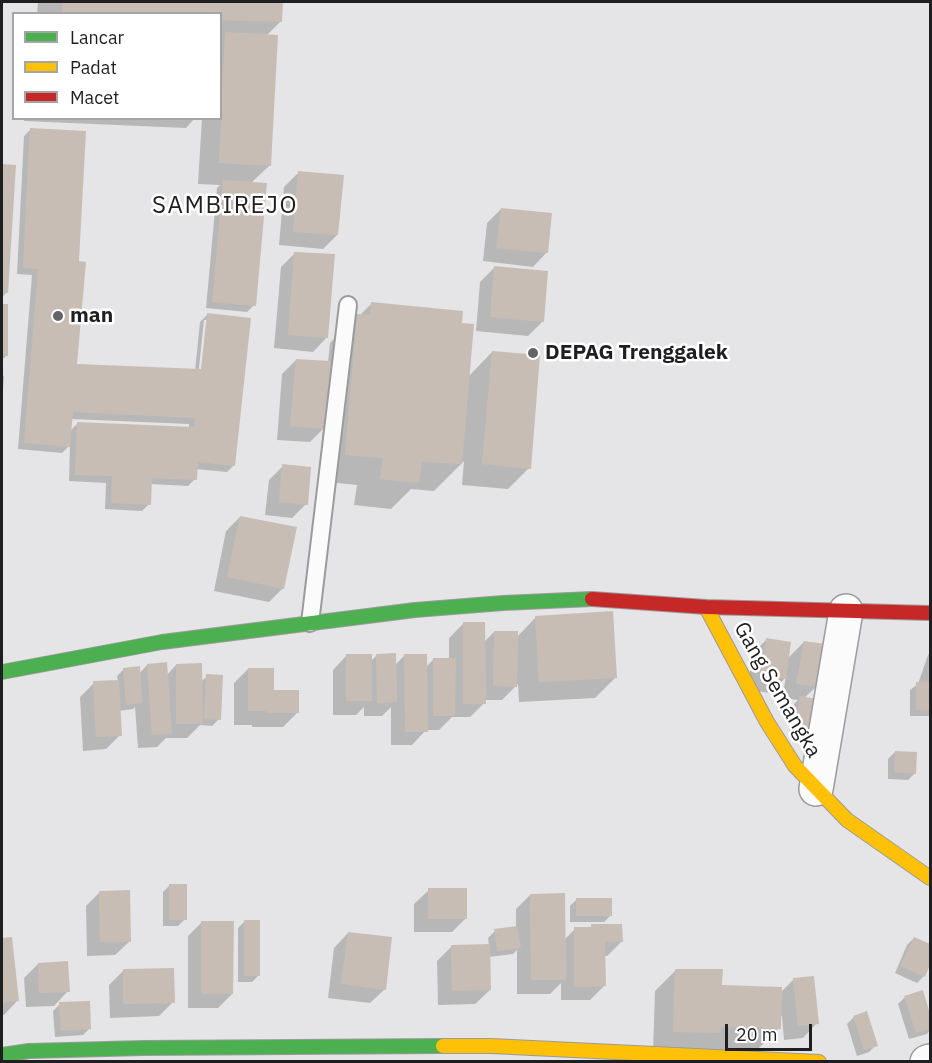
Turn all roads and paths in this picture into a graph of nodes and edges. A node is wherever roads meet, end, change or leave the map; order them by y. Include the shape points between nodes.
1 (348, 304) dead end
2 (706, 607) junction
3 (846, 611) junction
4 (930, 613) edge
5 (310, 623) junction
6 (2, 672) edge
7 (816, 789) junction
8 (930, 878) edge
9 (2, 1055) edge
10 (144, 1055) edge
11 (819, 1062) edge

1 - 5 lane
2 - 3 street
2 - 5 street via 558,600 415,610
2 - 7 street, Gang Semangka via 767,722 795,766
3 - 4 street
3 - 7 street
5 - 6 street via 162,642
7 - 8 street, Gang Semangka via 847,820
9 - 10 street via 29,1051
10 - 11 street via 275,1048 491,1046

